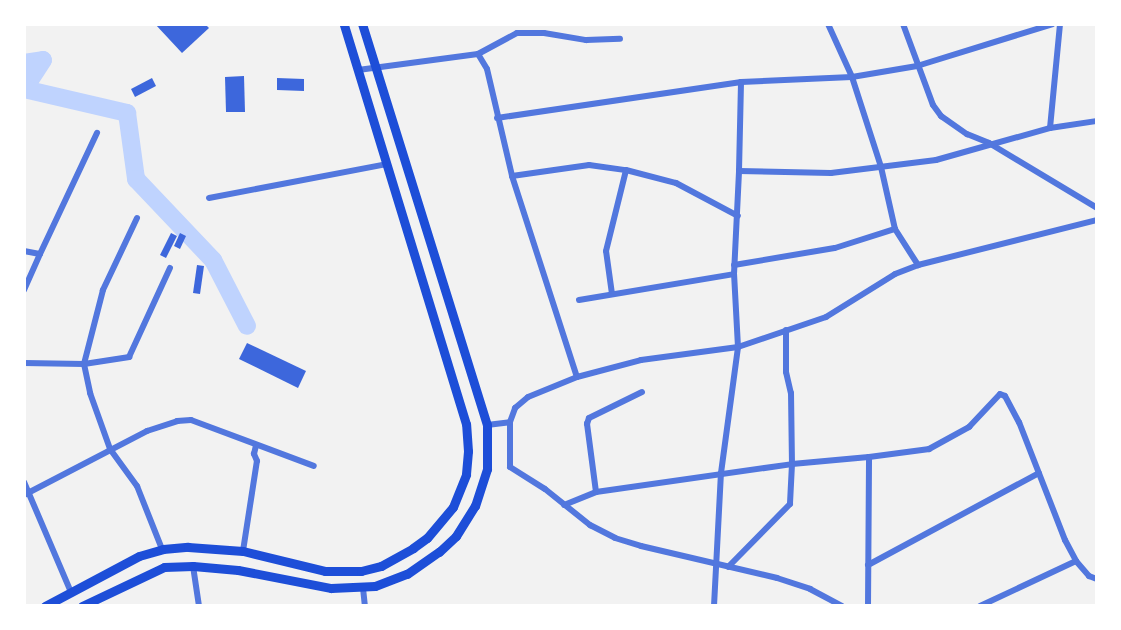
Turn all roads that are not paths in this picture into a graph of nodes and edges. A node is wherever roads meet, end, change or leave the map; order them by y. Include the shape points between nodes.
1 (344, 24) edge
2 (362, 24) edge
3 (828, 24) edge
4 (903, 24) edge
5 (1053, 24) edge
6 (1059, 24) edge
7 (620, 39) dead end
8 (478, 54) junction
9 (917, 66) junction
10 (377, 67) junction
11 (358, 70) junction
12 (852, 77) junction
13 (741, 82) junction
14 (497, 118) junction
15 (1097, 122) edge
16 (1050, 128) junction
17 (97, 133) dead end
18 (989, 143) junction
19 (389, 164) junction
20 (881, 167) junction
21 (626, 170) junction
22 (739, 171) junction
23 (512, 176) junction
24 (209, 198) dead end
25 (1097, 208) edge
26 (738, 216) junction
27 (137, 218) dead end
28 (1097, 220) edge
29 (895, 229) junction
30 (24, 252) edge
31 (40, 254) junction
32 (735, 265) junction
33 (918, 265) junction
34 (170, 268) dead end
35 (734, 274) junction
36 (24, 290) edge
37 (612, 294) junction
38 (579, 300) dead end
39 (786, 330) junction
40 (738, 347) junction
41 (24, 363) edge
42 (84, 364) junction
43 (578, 377) junction
44 (642, 392) dead end
45 (510, 422) junction
46 (487, 425) junction
47 (256, 445) junction
48 (110, 449) junction
49 (869, 458) junction
50 (792, 464) junction
51 (314, 466) dead end
52 (721, 473) junction
53 (1039, 473) junction
54 (24, 482) edge
55 (596, 492) junction
56 (26, 494) edge
57 (564, 505) junction
58 (413, 548) junction
59 (162, 549) junction
60 (243, 551) junction
61 (1076, 561) junction
62 (425, 562) junction
63 (715, 565) junction
64 (868, 565) junction
65 (194, 566) junction
66 (728, 567) junction
67 (1097, 579) edge
68 (363, 588) junction
69 (71, 592) junction
70 (45, 606) edge
71 (82, 606) edge
72 (199, 606) edge
73 (365, 606) edge
74 (714, 606) edge
75 (842, 606) edge
76 (868, 606) edge
77 (980, 606) edge

1 - 11 main road
2 - 10 main road
3 - 12 street
4 - 9 street
5 - 9 street
6 - 16 street
7 - 8 street via 517,33
8 - 10 street
8 - 14 street via 487,69
9 - 12 street
9 - 18 street via 933,105 942,116 967,134
10 - 11 street
10 - 46 main road
11 - 19 main road
12 - 13 street
12 - 20 street
13 - 14 street
13 - 22 street
14 - 23 street
15 - 16 street
16 - 18 street
17 - 31 street
18 - 20 street via 936,160
18 - 25 street
19 - 24 street
19 - 58 main road via 466,424 468,451 466,474 453,507 427,538
20 - 22 street via 831,173
20 - 29 street
21 - 23 street via 589,165
21 - 26 street via 676,183
21 - 37 street via 606,251
22 - 26 street
23 - 43 street
26 - 32 street
27 - 42 street via 103,290
28 - 33 street
29 - 32 street via 835,248
29 - 33 street
30 - 31 street
31 - 36 street
32 - 35 street
33 - 39 street via 895,274 826,317
34 - 42 street via 129,357
35 - 37 street
35 - 40 street
37 - 38 street
39 - 40 street
39 - 50 street
40 - 43 street via 641,360
40 - 52 street
41 - 42 street
42 - 48 street
43 - 45 street via 528,397 515,408
44 - 55 street via 589,418
45 - 46 street
45 - 57 street via 510,467
46 - 62 main road via 487,470 476,506 456,536
47 - 48 street via 190,420 147,431
47 - 51 street
47 - 60 street via 254,454 258,461
48 - 56 street
48 - 59 street via 137,486
49 - 50 street
49 - 53 street via 939,445 969,427 1000,394 1005,396 1019,422
49 - 64 street
50 - 52 street
50 - 66 street via 790,504
52 - 55 street
52 - 63 street
53 - 61 street
53 - 64 street
54 - 56 street
55 - 57 street
56 - 69 street
57 - 63 street via 615,538
58 - 60 main road via 381,566 344,572
58 - 62 main road
59 - 60 main road
59 - 69 main road via 139,556
61 - 67 street
61 - 77 street
62 - 68 main road via 390,581
63 - 66 street
63 - 74 street
64 - 76 street
65 - 68 main road via 238,570 331,588
65 - 71 main road via 157,569
65 - 72 street
66 - 75 street via 810,589
68 - 73 street
69 - 70 main road

